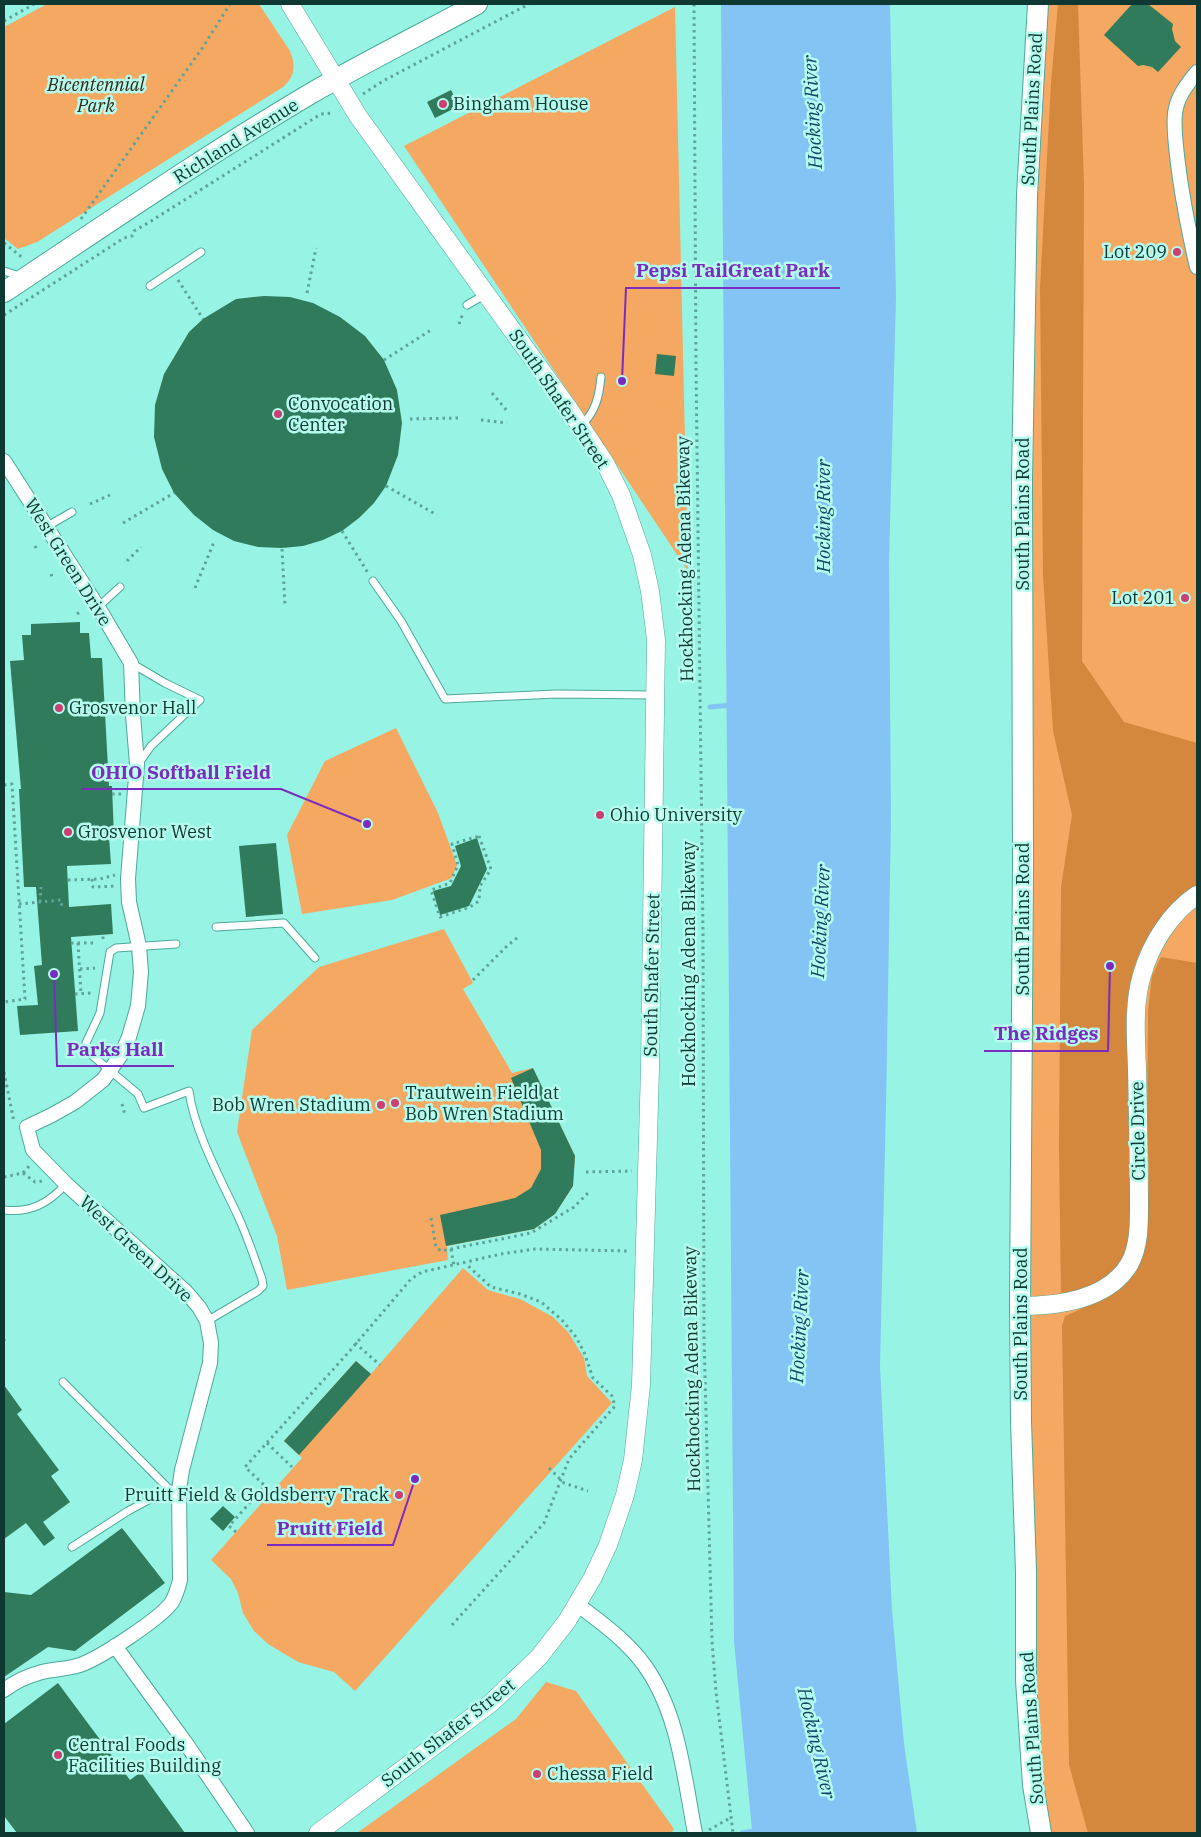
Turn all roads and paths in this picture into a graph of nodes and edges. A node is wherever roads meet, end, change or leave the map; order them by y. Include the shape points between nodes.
1 (34, 4) edge
2 (230, 4) edge
3 (290, 4) edge
4 (477, 4) edge
5 (529, 4) edge
6 (694, 4) edge
7 (1038, 4) edge
8 (4, 21) edge
9 (1197, 72) edge
10 (337, 79) junction
11 (383, 81) dead end
12 (333, 113) dead end
13 (78, 223) dead end
14 (4, 243) edge
15 (316, 248) dead end
16 (201, 252) dead end
17 (17, 260) dead end
18 (1197, 267) edge
19 (4, 271) edge
20 (172, 271) junction
21 (25, 278) junction
22 (150, 286) dead end
23 (4, 292) edge
24 (307, 293) dead end
25 (486, 294) junction
26 (467, 305) dead end
27 (4, 315) edge
28 (203, 319) dead end
29 (431, 330) dead end
30 (384, 360) dead end
31 (602, 377) dead end
32 (492, 393) dead end
33 (508, 412) dead end
34 (458, 418) dead end
35 (410, 419) dead end
36 (481, 420) dead end
37 (507, 423) dead end
38 (581, 426) junction
39 (4, 461) edge
40 (386, 486) dead end
41 (174, 492) dead end
42 (110, 496) dead end
43 (90, 504) dead end
44 (72, 512) dead end
45 (437, 515) dead end
46 (123, 523) dead end
47 (46, 527) junction
48 (342, 531) dead end
49 (214, 542) dead end
50 (141, 547) dead end
51 (282, 548) dead end
52 (127, 561) dead end
53 (373, 581) joint
54 (120, 587) dead end
55 (195, 588) dead end
56 (285, 606) dead end
57 (98, 607) junction
58 (81, 611) dead end
59 (77, 614) dead end
60 (131, 663) junction
61 (656, 695) junction
62 (137, 764) junction
63 (4, 785) edge
64 (112, 794) dead end
65 (122, 794) dead end
66 (116, 875) dead end
67 (92, 879) junction
68 (100, 879) junction
69 (68, 880) dead end
70 (105, 885) junction
71 (117, 886) dead end
72 (41, 887) dead end
73 (1197, 895) edge
74 (40, 902) junction
75 (480, 902) joint
76 (19, 904) junction
77 (62, 908) dead end
78 (216, 927) dead end
79 (518, 937) dead end
80 (71, 943) dead end
81 (78, 943) junction
82 (97, 943) dead end
83 (176, 944) dead end
84 (139, 946) junction
85 (314, 958) dead end
86 (95, 968) dead end
87 (80, 969) junction
88 (473, 980) dead end
89 (93, 993) dead end
90 (75, 994) dead end
91 (81, 994) junction
92 (4, 1002) edge
93 (111, 1070) junction
94 (4, 1072) edge
95 (6, 1080) dead end
96 (122, 1104) dead end
97 (126, 1115) dead end
98 (33, 1162) dead end
99 (632, 1171) dead end
100 (586, 1172) dead end
101 (23, 1173) junction
102 (4, 1177) edge
103 (48, 1181) dead end
104 (66, 1184) junction
105 (589, 1192) dead end
106 (4, 1210) edge
107 (431, 1218) dead end
108 (451, 1249) junction
109 (630, 1251) dead end
110 (466, 1264) dead end
111 (454, 1266) junction
112 (1020, 1306) junction
113 (207, 1321) junction
114 (355, 1343) junction
115 (380, 1365) dead end
116 (63, 1382) dead end
117 (267, 1444) junction
118 (292, 1467) dead end
119 (549, 1468) dead end
120 (561, 1480) junction
121 (174, 1490) junction
122 (588, 1491) dead end
123 (236, 1532) dead end
124 (72, 1547) dead end
125 (578, 1605) junction
126 (452, 1625) dead end
127 (115, 1646) junction
128 (4, 1690) edge
129 (730, 1818) junction
130 (700, 1832) edge
131 (247, 1833) edge
132 (318, 1833) edge
133 (734, 1833) edge
134 (1041, 1833) edge

1 - 8 path
2 - 13 path
3 - 10 street, South Shafer Street
4 - 10 main road, Richland Avenue
5 - 11 path
6 - 129 path, Hockhocking Adena Bikeway via 704,1337 712,1641
7 - 112 main road, South Plains Road via 1027,195 1022,468
9 - 18 street via 1178,101 1175,130 1179,173
10 - 21 main road, Richland Avenue via 136,204
10 - 25 street, South Shafer Street via 358,116
12 - 27 path via 321,114
14 - 17 path via 23,258
15 - 24 path
16 - 20 lane
19 - 21 lane
20 - 22 lane
20 - 28 path
21 - 23 main road, Richland Avenue
25 - 26 lane
25 - 38 street, South Shafer Street
29 - 30 path
31 - 38 lane via 595,408
32 - 33 path
34 - 35 path
36 - 37 path
38 - 61 street, South Shafer Street via 621,495 642,555 656,640
39 - 47 street, West Green Drive
40 - 45 path
41 - 46 path
42 - 43 path
44 - 47 lane
47 - 57 street, West Green Drive
48 - 53 path
49 - 55 path
50 - 52 path
51 - 56 path
53 - 61 lane via 401,621 445,699 556,694
54 - 57 lane
57 - 60 street, West Green Drive
58 - 59 path
60 - 62 street, West Green Drive
60 - 62 lane, West Green Drive via 200,700 151,746
61 - 125 street, South Shafer Street via 650,1068 639,1410 633,1460 623,1503 608,1546
62 - 84 street, West Green Drive via 128,879 129,902
63 - 76 path via 12,784
64 - 65 path
66 - 68 path
67 - 68 path
67 - 69 path
67 - 70 path via 93,887
68 - 70 path
70 - 71 path
72 - 74 path
73 - 112 street, Circle Drive via 1176,913 1156,940 1141,976 1136,1043 1139,1206 1138,1230 1130,1262 1112,1283 1093,1294 1060,1304
74 - 76 path
74 - 77 path via 61,900
75 - 75 path via 480,886 491,869 479,836 452,844 458,865 450,884 432,890 440,917
76 - 92 path via 25,999
78 - 85 lane via 284,923
79 - 88 path
80 - 81 path
81 - 82 path
81 - 87 path
83 - 84 lane
84 - 93 street, West Green Drive via 138,1006 129,1038
84 - 93 lane via 116,948 110,952 100,1013 86,1043 88,1052
86 - 87 path
87 - 91 path
89 - 91 path
90 - 91 path
93 - 104 street, West Green Drive via 75,1102 27,1127 34,1150
93 - 113 lane via 138,1094 144,1108 189,1092 191,1108 259,1270 263,1286 258,1292
94 - 95 path
96 - 97 path
98 - 101 path
99 - 100 path
101 - 102 path
101 - 103 path via 35,1182
104 - 106 lane via 50,1200 35,1208
104 - 113 street, West Green Drive via 186,1292
105 - 108 path via 574,1207 531,1233
107 - 108 path via 437,1249
108 - 111 path
109 - 111 path via 535,1249
110 - 120 path via 490,1287 541,1302 562,1320 576,1337 593,1378 612,1396 615,1406 569,1459
111 - 114 path via 422,1272 411,1279
112 - 134 main road, South Plains Road via 1026,1680 1033,1785
113 - 121 street, West Green Drive via 210,1363
114 - 115 path
114 - 117 path
116 - 121 lane
117 - 118 path
117 - 123 path via 245,1467 265,1486 229,1526
119 - 120 path
120 - 122 path
120 - 126 path via 544,1523
121 - 124 lane via 128,1511
121 - 127 street, West Green Drive via 180,1580 176,1594 164,1611
125 - 130 street via 621,1639 656,1685 677,1739
125 - 132 street, South Shafer Street via 539,1657 491,1703
127 - 128 street, West Green Drive via 93,1660 18,1680
127 - 131 street
129 - 130 path
129 - 133 path, Hockhocking Adena Bikeway

